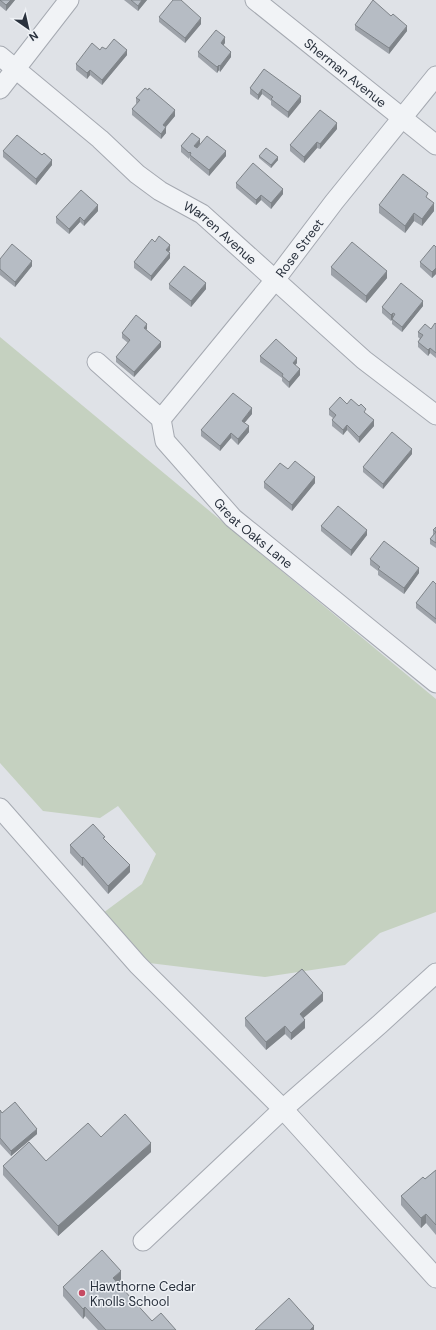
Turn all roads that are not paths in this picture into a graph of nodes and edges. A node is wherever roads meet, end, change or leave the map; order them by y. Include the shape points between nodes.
1 (69, 0) edge
2 (255, 0) edge
3 (0, 56) edge
4 (16, 68) junction
5 (436, 76) edge
6 (0, 89) edge
7 (402, 118) junction
8 (436, 145) edge
9 (276, 280) junction
10 (97, 362) dead end
11 (436, 415) edge
12 (161, 418) junction
13 (436, 683) edge
14 (0, 808) edge
15 (436, 973) edge
16 (283, 1109) junction
17 (143, 1240) dead end
18 (436, 1278) edge

1 - 4 street
2 - 7 street, Sherman Avenue
3 - 4 street, Warren Avenue
4 - 6 street
4 - 9 street, Warren Avenue via 154,187 202,214
5 - 7 street, Rose Street
7 - 8 street, Sherman Avenue
7 - 9 street, Rose Street via 334,202
9 - 11 street, Warren Avenue via 364,360
9 - 12 street, Rose Street
10 - 12 street
12 - 13 street, Great Oaks Lane via 165,441 233,518
14 - 16 street via 138,965
15 - 16 street
16 - 17 street
16 - 18 street

